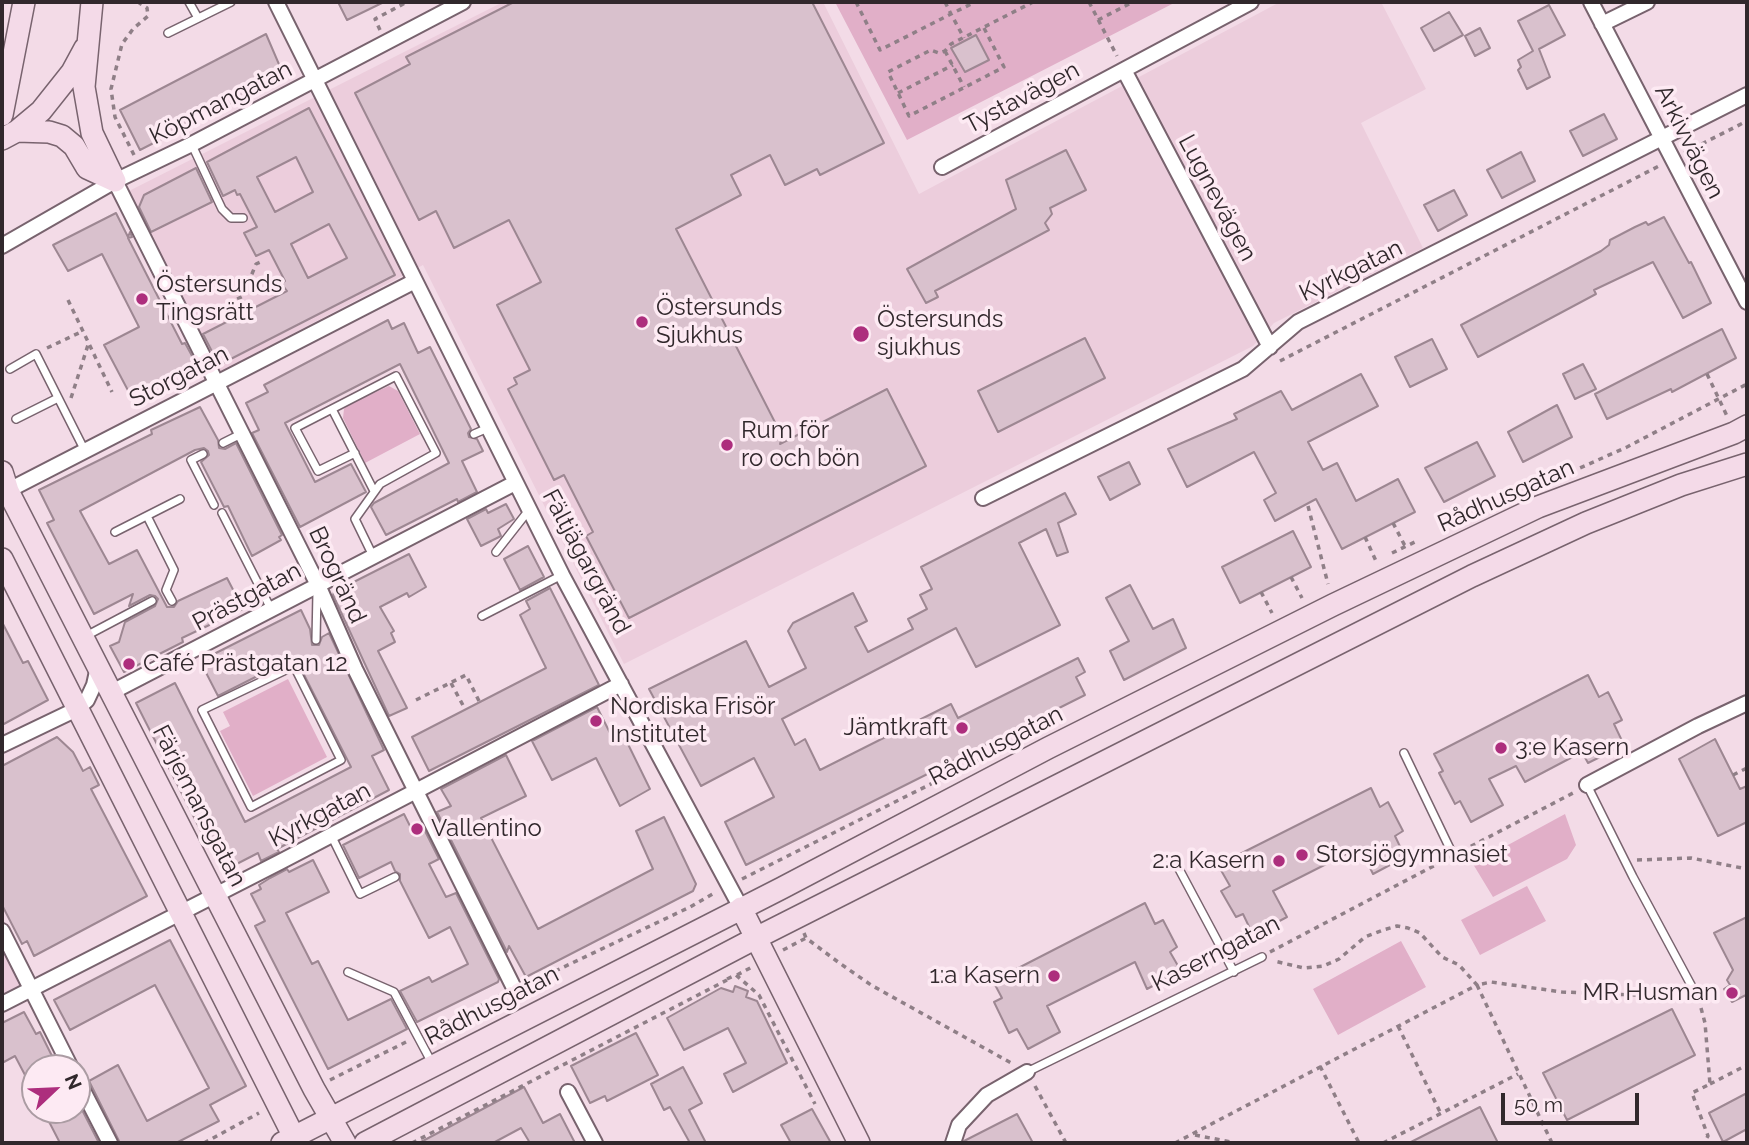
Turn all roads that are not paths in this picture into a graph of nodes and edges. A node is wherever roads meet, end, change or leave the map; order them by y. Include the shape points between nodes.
1 (23, 2) edge
2 (189, 2) edge
3 (231, 2) edge
4 (276, 2) edge
5 (463, 2) edge
6 (1251, 2) edge
7 (1591, 2) edge
8 (1647, 2) edge
9 (92, 8) edge
10 (198, 18) junction
11 (1602, 24) junction
12 (167, 33) dead end
13 (1124, 70) junction
14 (315, 80) junction
15 (1747, 95) edge
16 (2, 115) edge
17 (9, 135) edge
18 (1662, 138) junction
19 (192, 144) junction
20 (942, 167) dead end
21 (115, 181) junction
22 (243, 218) dead end
23 (2, 246) edge
24 (415, 281) junction
25 (1747, 302) edge
26 (1270, 347) junction
27 (10, 369) dead end
28 (216, 384) junction
29 (58, 398) junction
30 (332, 409) junction
31 (16, 419) dead end
32 (1747, 426) edge
33 (241, 433) junction
34 (223, 443) dead end
35 (85, 451) junction
36 (355, 453) junction
37 (202, 454) dead end
38 (1747, 464) edge
39 (515, 483) junction
40 (4, 486) edge
41 (374, 491) junction
42 (983, 498) dead end
43 (180, 499) dead end
44 (214, 505) dead end
45 (529, 510) junction
46 (222, 513) dead end
47 (147, 516) junction
48 (115, 533) dead end
49 (496, 552) dead end
50 (373, 556) junction
51 (2, 559) edge
52 (562, 575) junction
53 (317, 585) junction
54 (152, 601) dead end
55 (172, 601) dead end
56 (271, 609) junction
57 (482, 615) dead end
58 (83, 638) junction
59 (316, 640) dead end
60 (98, 665) junction
61 (621, 684) junction
62 (112, 692) junction
63 (1747, 702) edge
64 (77, 709) junction
65 (2, 745) edge
66 (1404, 753) dead end
67 (1587, 785) joint
68 (416, 790) junction
69 (251, 807) joint
70 (331, 835) junction
71 (1453, 855) dead end
72 (1179, 869) dead end
73 (395, 877) dead end
74 (216, 895) junction
75 (741, 908) junction
76 (181, 912) junction
77 (2, 931) edge
78 (756, 938) junction
79 (1262, 957) road end
80 (348, 972) dead end
81 (1234, 972) junction
82 (31, 989) junction
83 (516, 990) dead end
84 (1698, 998) road end
85 (2, 1004) edge
86 (64, 1054) edge
87 (434, 1065) junction
88 (1027, 1072) joint
89 (568, 1092) dead end
90 (91, 1106) edge
91 (331, 1119) junction
92 (291, 1141) edge
93 (110, 1143) edge
94 (345, 1143) edge
95 (365, 1143) edge
96 (595, 1143) edge
97 (859, 1143) edge
98 (953, 1143) edge

1 - 16 main road
2 - 10 lane
3 - 10 lane
4 - 14 street, Fältjägargränd
5 - 14 street, Köpmangatan
6 - 13 street, Tystavägen
7 - 11 street, Arkivvägen
8 - 11 street
9 - 17 main road via 84,51 72,72 41,111
9 - 21 main road via 84,87 92,133
10 - 12 lane
11 - 18 street, Arkivvägen
13 - 20 street, Tystavägen
13 - 26 street, Lugnevägen
14 - 19 street, Köpmangatan
14 - 24 street, Fältjägargränd
15 - 18 street, Kyrkgatan
17 - 21 main road via 49,132 62,136 87,167
18 - 25 street, Arkivvägen
18 - 26 street, Kyrkgatan via 1298,322
19 - 21 street, Köpmangatan
19 - 22 lane via 222,209 231,218
21 - 23 street, Köpmangatan
21 - 28 street, Brogränd
24 - 28 street, Storgatan
24 - 39 street, Fältjägargränd via 481,431
26 - 42 street, Kyrkgatan via 1243,369
27 - 29 lane via 36,354
28 - 33 street, Brogränd
28 - 35 street, Storgatan
29 - 31 lane
29 - 35 lane
30 - 36 lane
30 - 36 lane via 295,428 317,471
30 - 41 lane via 396,376 439,452
32 - 75 main road, Rådhusgatan via 1538,507 1345,599
33 - 34 lane
33 - 53 street, Brogränd
35 - 40 street, Storgatan
36 - 41 lane
37 - 44 lane via 191,460
38 - 78 main road via 1587,523 1472,576
39 - 45 street, Fältjägargränd
39 - 50 street, Prästgatan
40 - 58 main road, Färjemansgatan
41 - 50 lane via 355,519
43 - 47 lane
45 - 49 lane
45 - 52 street, Fältjägargränd
46 - 56 lane
47 - 48 lane
47 - 55 lane via 174,570 166,590
50 - 53 street, Prästgatan
51 - 64 main road
52 - 57 lane
52 - 61 street, Fältjägargränd
53 - 56 street, Prästgatan
53 - 59 lane
53 - 68 street, Brogränd
54 - 58 lane
56 - 62 street, Prästgatan via 194,644
58 - 60 main road, Färjemansgatan
60 - 62 main road, Färjemansgatan
60 - 64 street via 87,700
61 - 68 street, Kyrkgatan
61 - 75 street, Fältjägargränd
62 - 74 main road, Färjemansgatan
63 - 67 street via 1653,755
64 - 65 street
64 - 76 main road
66 - 71 lane
67 - 84 lane
68 - 70 street, Kyrkgatan
68 - 83 street, Brogränd
69 - 69 lane via 341,760 294,666 202,710
70 - 73 lane via 360,894
70 - 74 street, Kyrkgatan
72 - 81 lane
74 - 76 street, Kyrkgatan
74 - 91 main road, Färjemansgatan
75 - 78 main road, Fältjägargränd
75 - 87 main road, Rådhusgatan
76 - 82 street, Kyrkgatan
76 - 92 main road
77 - 82 street
78 - 95 main road
78 - 97 main road, Fältjägargränd
79 - 81 lane, Kaserngatan
80 - 87 lane via 394,992
81 - 88 lane, Kaserngatan
82 - 85 street, Kyrkgatan
82 - 86 street
87 - 91 main road, Rådhusgatan
88 - 98 street via 987,1095 959,1125
89 - 96 street
90 - 93 street
91 - 92 main road, Rådhusgatan
91 - 94 main road, Färjemansgatan

